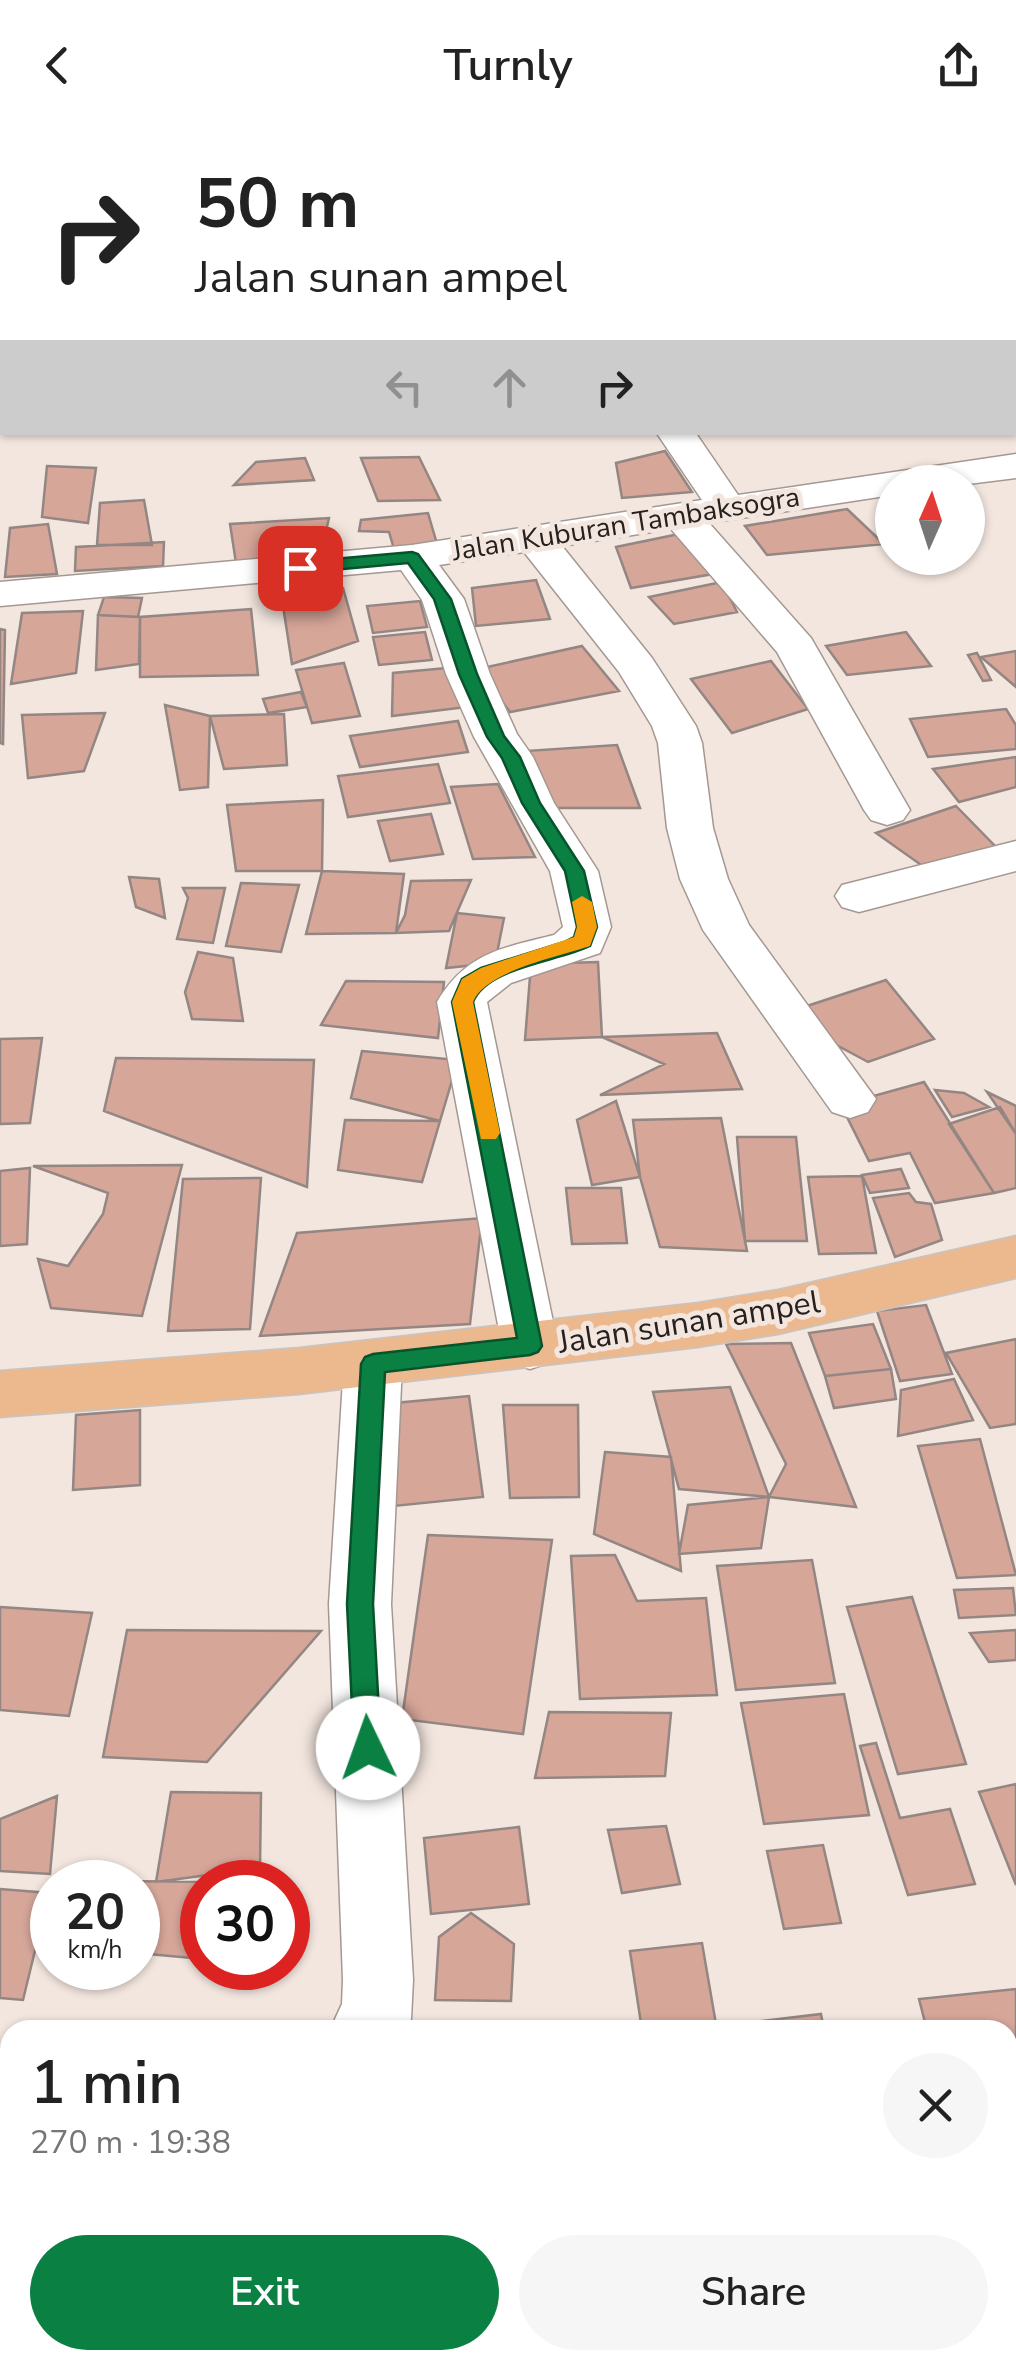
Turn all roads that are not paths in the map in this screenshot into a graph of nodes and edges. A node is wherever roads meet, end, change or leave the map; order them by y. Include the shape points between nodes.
1 (677, 435) edge
2 (1016, 466) edge
3 (985, 470) edge
4 (875, 486) edge
5 (726, 506) junction
6 (680, 514) junction
7 (537, 541) junction
8 (412, 558) junction
9 (0, 594) edge
10 (887, 810) dead end
11 (1016, 856) edge
12 (859, 896) dead end
13 (850, 1099) dead end
14 (1016, 1257) edge
15 (530, 1346) junction
16 (373, 1364) junction
17 (0, 1394) edge
18 (375, 2020) edge

1 - 5 street
2 - 3 street, Jalan Kuburan Tambaksogra
4 - 5 street, Jalan Kuburan Tambaksogra
5 - 6 street, Jalan Kuburan Tambaksogra
6 - 7 street, Jalan Kuburan Tambaksogra
6 - 10 street via 796,647
7 - 8 street, Jalan Kuburan Tambaksogra
7 - 13 street via 637,667 674,726 690,828 728,930
8 - 9 street, Jalan Kuburan Tambaksogra
8 - 15 street via 442,599 496,737 574,871 587,927 583,942 488,973 470,984 462,1002
11 - 12 street
14 - 15 main road, Jalan sunan ampel via 778,1312
15 - 16 main road, Jalan sunan ampel
16 - 17 main road, Jalan sunan ampel
16 - 18 street via 360,1604

